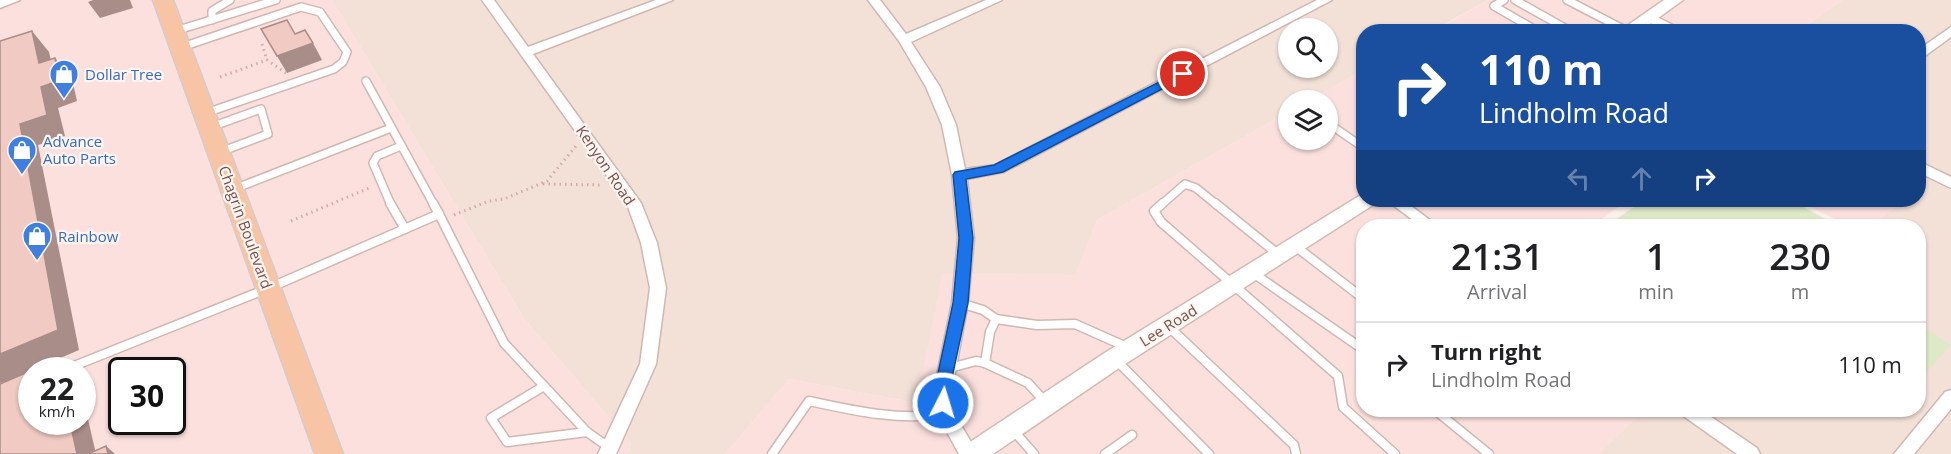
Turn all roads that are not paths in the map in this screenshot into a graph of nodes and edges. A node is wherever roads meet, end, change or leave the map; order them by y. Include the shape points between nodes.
1 (14, 0) edge
2 (163, 0) edge
3 (230, 0) edge
4 (276, 0) edge
5 (488, 0) edge
6 (667, 0) edge
7 (874, 0) edge
8 (996, 0) edge
9 (1326, 0) edge
10 (1504, 0) edge
11 (1515, 0) edge
12 (1567, 0) edge
13 (1675, 0) edge
14 (0, 4) edge
15 (1649, 17) junction
16 (212, 20) junction
17 (1525, 24) edge
18 (1558, 24) edge
19 (1612, 24) edge
20 (1639, 24) edge
21 (1662, 24) edge
22 (1951, 31) edge
23 (178, 39) junction
24 (904, 40) junction
25 (1926, 51) edge
26 (527, 52) junction
27 (366, 81) dead end
28 (208, 121) junction
29 (392, 128) junction
30 (1338, 130) edge
31 (1356, 142) edge
32 (401, 146) junction
33 (219, 152) junction
34 (1926, 170) edge
35 (959, 175) junction
36 (1951, 183) edge
37 (233, 190) junction
38 (1356, 206) edge
39 (1403, 207) edge
40 (439, 214) junction
41 (1421, 219) edge
42 (405, 229) junction
43 (1286, 250) junction
44 (1242, 278) junction
45 (269, 288) junction
46 (1356, 294) edge
47 (960, 303) junction
48 (996, 319) junction
49 (1167, 326) junction
50 (1356, 345) edge
51 (1123, 353) junction
52 (96, 357) edge
53 (985, 363) junction
54 (946, 369) junction
55 (544, 386) junction
56 (1951, 398) edge
57 (1047, 404) junction
58 (946, 414) junction
59 (1444, 417) edge
60 (1698, 417) edge
61 (1011, 428) junction
62 (587, 432) junction
63 (1132, 435) dead end
64 (609, 451) edge
65 (329, 454) edge
66 (771, 454) edge
67 (971, 454) edge
68 (1034, 454) edge
69 (1105, 454) edge
70 (1209, 454) edge
71 (1296, 454) edge
72 (1395, 454) edge
73 (1489, 454) edge
74 (1751, 454) edge
75 (1903, 454) edge

1 - 14 street
2 - 23 main road, Chagrin Boulevard
3 - 16 lane via 212,11
4 - 16 lane
5 - 26 street, Kenyon Road
6 - 26 street
7 - 24 street
8 - 24 street
9 - 35 street via 999,169
10 - 17 lane via 1494,6
11 - 18 lane
12 - 19 lane
13 - 15 main road
15 - 20 main road
15 - 21 street
16 - 23 lane
22 - 25 street
23 - 28 main road, Chagrin Boulevard
23 - 28 lane via 301,7 320,12 346,52 343,62 334,69
24 - 35 street via 933,87 949,125
26 - 64 street, Kenyon Road via 634,203 649,243 658,288 648,364
27 - 29 lane
28 - 33 main road, Chagrin Boulevard
28 - 33 lane via 261,109 268,134
29 - 32 lane
29 - 37 lane
30 - 31 lane
32 - 40 lane
32 - 42 lane via 377,156 373,163
33 - 37 main road, Chagrin Boulevard
34 - 36 street
35 - 47 street via 966,238
37 - 45 main road, Chagrin Boulevard
38 - 43 main road, Lee Road
39 - 41 street
40 - 42 lane
40 - 55 lane via 504,343
42 - 45 lane
43 - 44 main road, Lee Road
43 - 44 lane via 1185,184 1154,211 1161,222
43 - 46 lane
44 - 49 main road, Lee Road
44 - 50 lane
44 - 72 lane via 1338,376 1343,407
45 - 52 lane
45 - 65 main road, Chagrin Boulevard
47 - 48 lane via 983,309
47 - 54 street
48 - 51 lane via 1037,325 1074,324
48 - 53 lane
49 - 51 main road, Lee Road
49 - 71 lane via 1294,445
51 - 57 main road, Lee Road
51 - 70 lane
53 - 54 lane via 976,361
53 - 57 lane via 1028,383
54 - 58 street via 942,394
55 - 62 lane
55 - 62 lane via 491,418 507,442
56 - 75 street
57 - 61 main road, Lee Road
58 - 66 lane via 925,418 896,416 809,401
58 - 67 street
59 - 73 lane
60 - 74 street
61 - 67 main road, Lee Road
61 - 68 lane
62 - 64 lane
63 - 69 lane

